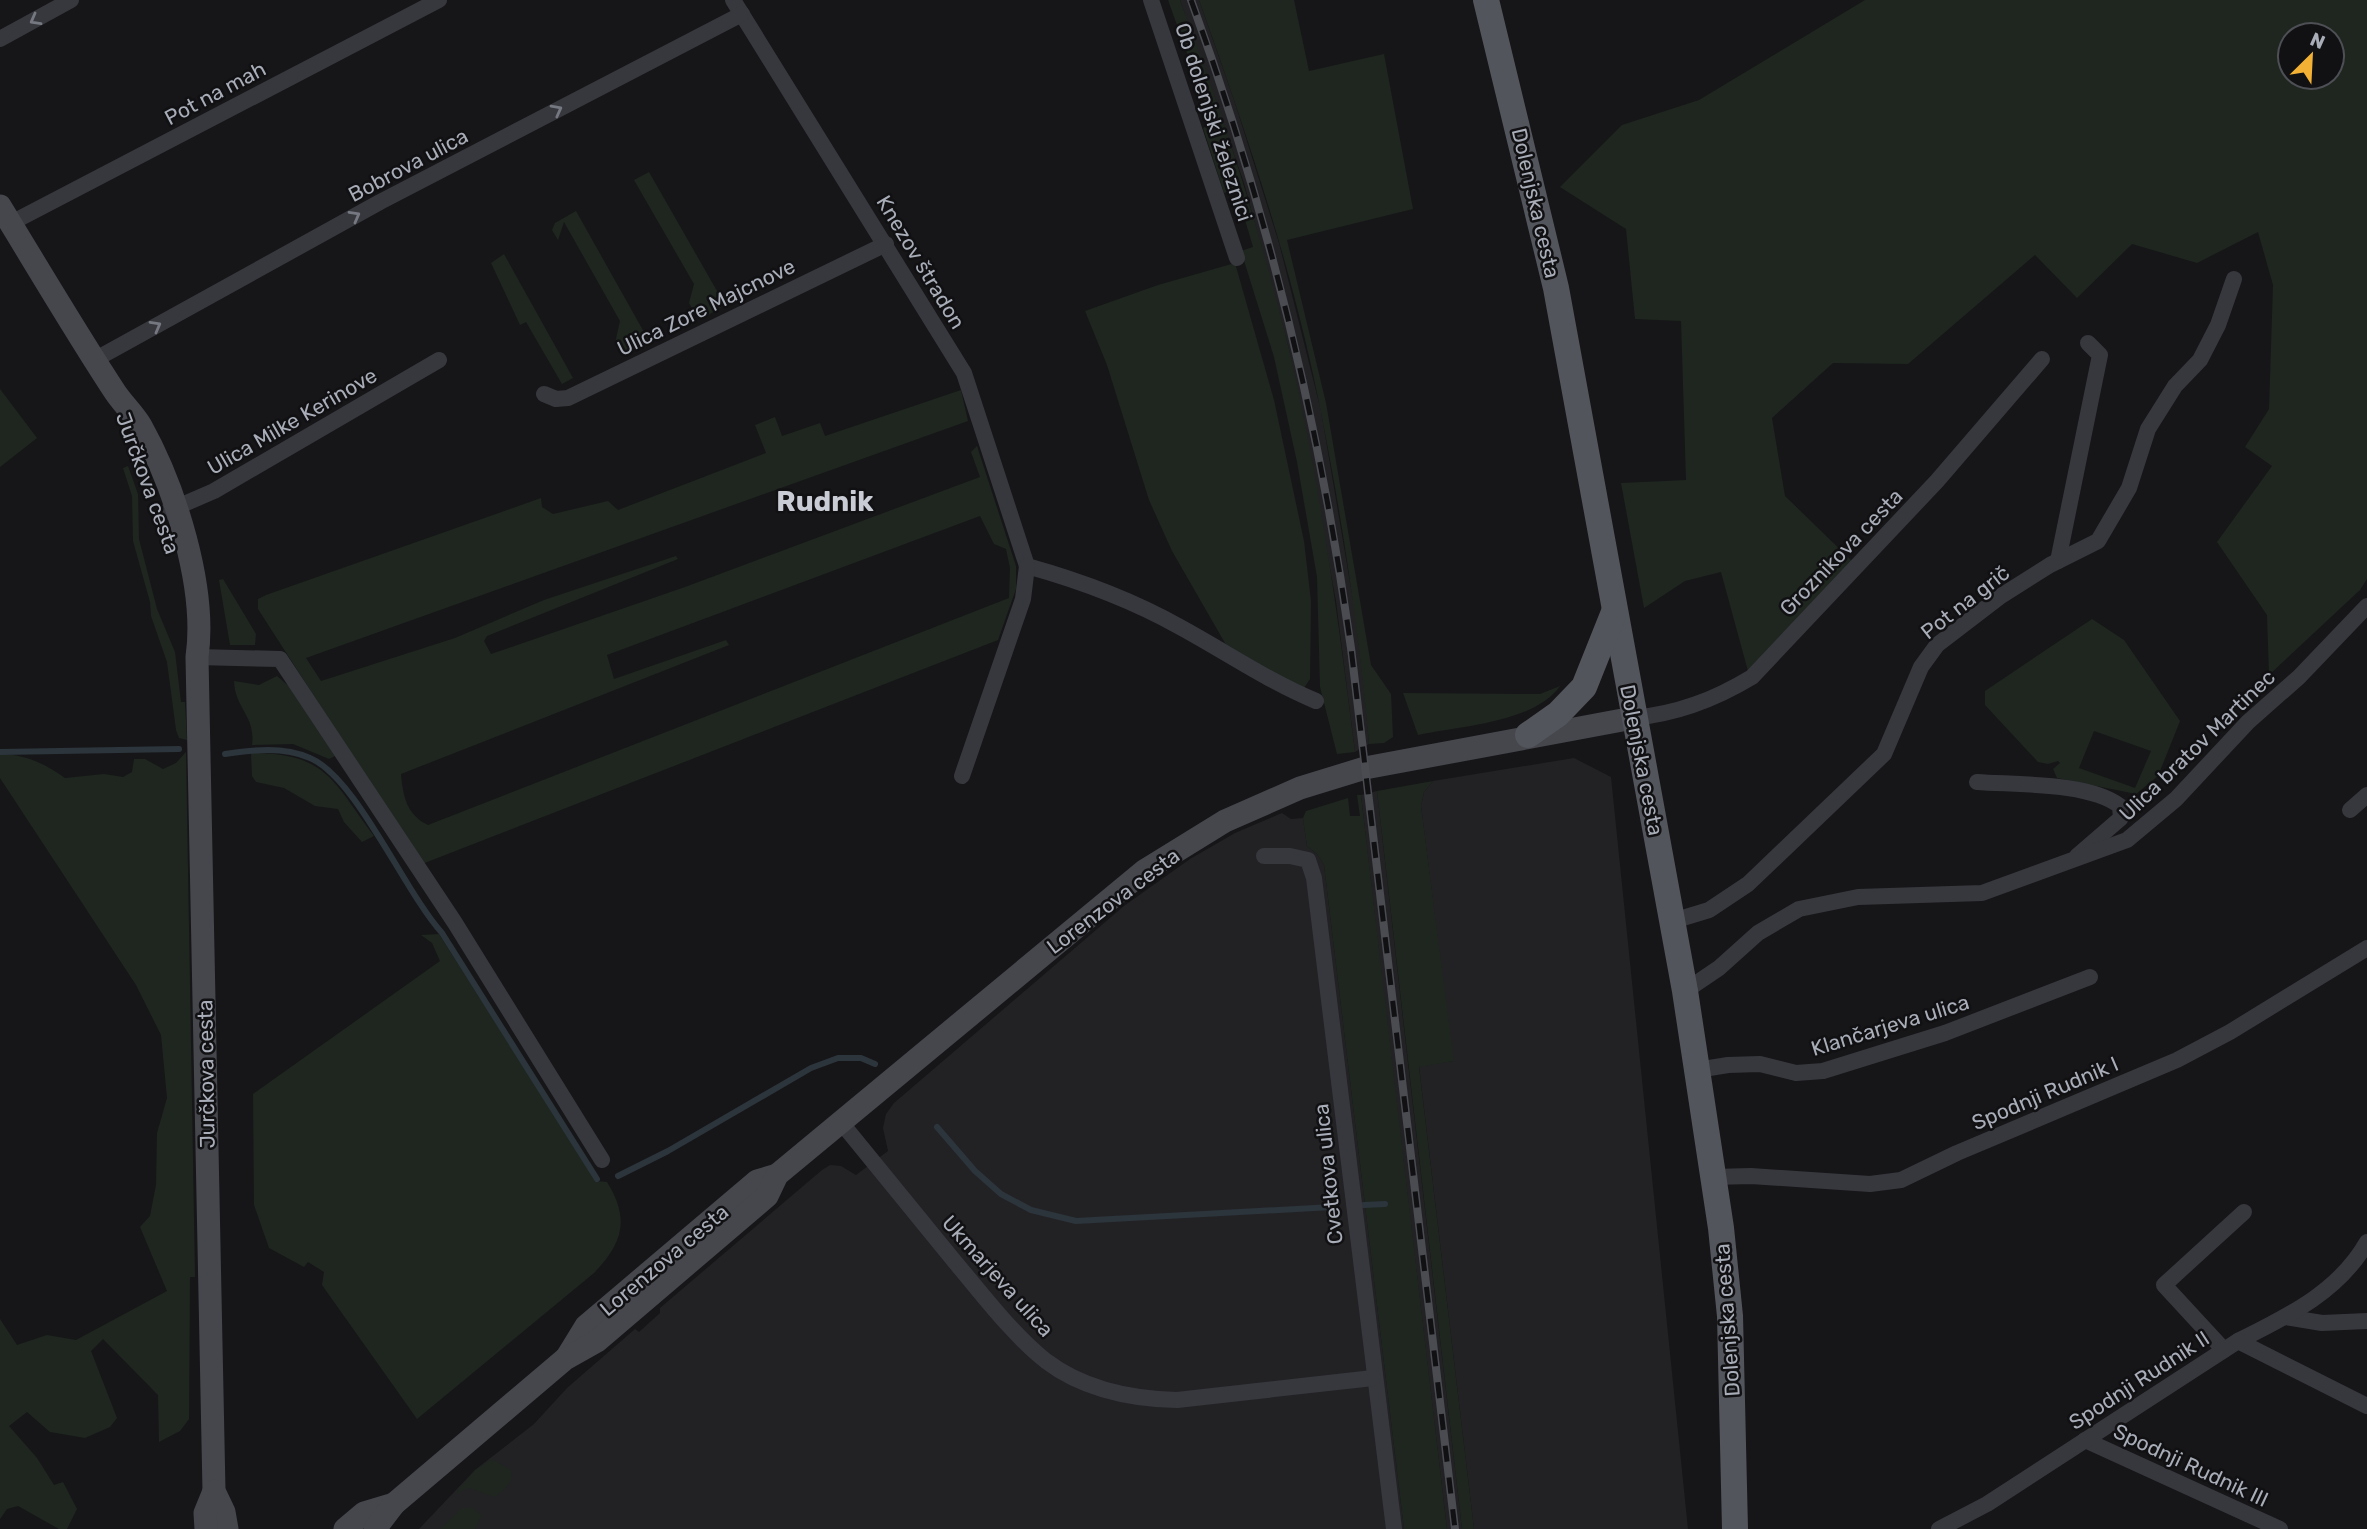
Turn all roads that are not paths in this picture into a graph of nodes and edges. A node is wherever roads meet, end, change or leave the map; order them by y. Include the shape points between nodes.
1 (71, 0) edge
2 (439, 0) edge
3 (1151, 0) edge
4 (1486, 0) edge
5 (737, 7) edge
6 (0, 39) edge
7 (5, 214) edge
8 (886, 244) junction
9 (1237, 258) dead end
10 (2234, 279) dead end
11 (2088, 344) dead end
12 (96, 359) junction
13 (2042, 359) dead end
14 (439, 360) dead end
15 (544, 394) dead end
16 (169, 511) junction
17 (2058, 561) junction
18 (1027, 566) junction
19 (2367, 606) edge
20 (1614, 612) junction
21 (197, 657) junction
22 (1316, 701) dead end
23 (1633, 718) junction
24 (1528, 735) junction
25 (962, 776) dead end
26 (1977, 782) dead end
27 (2367, 795) edge
28 (2350, 810) dead end
29 (1264, 856) dead end
30 (2072, 860) junction
31 (1673, 921) junction
32 (2367, 948) edge
33 (2090, 977) dead end
34 (1685, 991) junction
35 (1697, 1070) junction
36 (840, 1121) junction
37 (603, 1160) dead end
38 (1713, 1177) junction
39 (2244, 1212) dead end
40 (2367, 1242) edge
41 (2285, 1317) junction
42 (2367, 1321) edge
43 (2231, 1345) junction
44 (1373, 1378) junction
45 (2367, 1406) edge
46 (2085, 1440) junction
47 (214, 1492) junction
48 (394, 1504) junction
49 (230, 1525) edge
50 (206, 1529) edge
51 (345, 1529) edge
52 (375, 1529) edge
53 (385, 1529) edge
54 (1394, 1529) edge
55 (1735, 1529) edge
56 (1939, 1529) edge
57 (2280, 1529) edge

1 -> 6 street
2 - 7 street, Pot na mah
3 - 9 street, Ob dolenjski železnici
4 - 20 main road, Dolenjska cesta via 1556,288
5 - 8 street, Knezov štradon
12 -> 5 street, Bobrova ulica
7 - 12 street, Jurčkova cesta
8 - 15 street, Ulica Zore Majcnove via 568,398
8 - 18 street, Knezov štradon via 964,373
10 - 17 street, Pot na grič via 2218,326 2200,360 2175,386 2148,429 2129,488 2098,541
11 - 17 street via 2101,355
12 - 16 street, Jurčkova cesta via 116,392
13 - 23 street, Groznikova cesta via 1937,481 1752,677 1724,694 1669,714
14 - 16 street, Ulica Milke Kerinove via 214,491
16 - 21 street, Jurčkova cesta via 187,549 201,627
17 - 31 street, Pot na grič via 2001,596 1937,645 1921,667 1884,754 1748,884 1709,910
18 - 22 street via 1082,581 1134,604
18 - 25 street, Knezov štradon via 1023,599
19 - 30 street, Ulica bratov Martinec via 2148,826 2127,840
20 - 23 main road, Dolenjska cesta
20 - 24 main road via 1584,687 1558,714
21 - 37 street via 281,659 455,923
21 - 47 street, Jurčkova cesta
23 - 24 street, Lorenzova cesta
23 - 31 main road, Dolenjska cesta
24 - 36 street, Lorenzova cesta via 1334,776 1225,821 1144,871
26 - 30 street via 2108,796 2120,806 2121,818
27 - 28 street
29 - 44 street, Cvetkova ulica via 1308,860 1314,878
30 - 34 street, Ulica bratov Martinec via 1982,893 1858,897 1799,909 1758,933
31 - 34 main road, Dolenjska cesta
32 - 38 street, Spodnji Rudnik I via 2177,1060 1901,1180 1870,1184
33 - 35 street, Klančarjeva ulica via 1945,1033 1823,1071 1796,1073 1760,1064
34 - 35 main road, Dolenjska cesta
35 - 38 main road, Dolenjska cesta
36 - 44 street, Ukmarjeva ulica via 987,1301 1046,1360 1074,1377 1107,1391 1177,1400
36 - 48 street, Lorenzova cesta via 777,1175 767,1196 597,1341 565,1359
38 - 55 main road, Dolenjska cesta via 1730,1317
39 - 43 street via 2164,1284
40 - 41 street via 2356,1262 2340,1277
41 - 42 street via 2322,1323
41 - 43 street
43 - 45 street, Spodnji Rudnik II
43 - 46 street, Spodnji Rudnik II
44 - 54 street, Cvetkova ulica
46 - 56 street, Spodnji Rudnik II via 1987,1504
46 - 57 street, Spodnji Rudnik III
47 - 49 street, Jurčkova cesta
47 - 50 street, Jurčkova cesta via 205,1513
48 - 51 street, Lorenzova cesta via 364,1513
48 - 52 street, Lorenzova cesta
48 - 53 street, Lorenzova cesta

